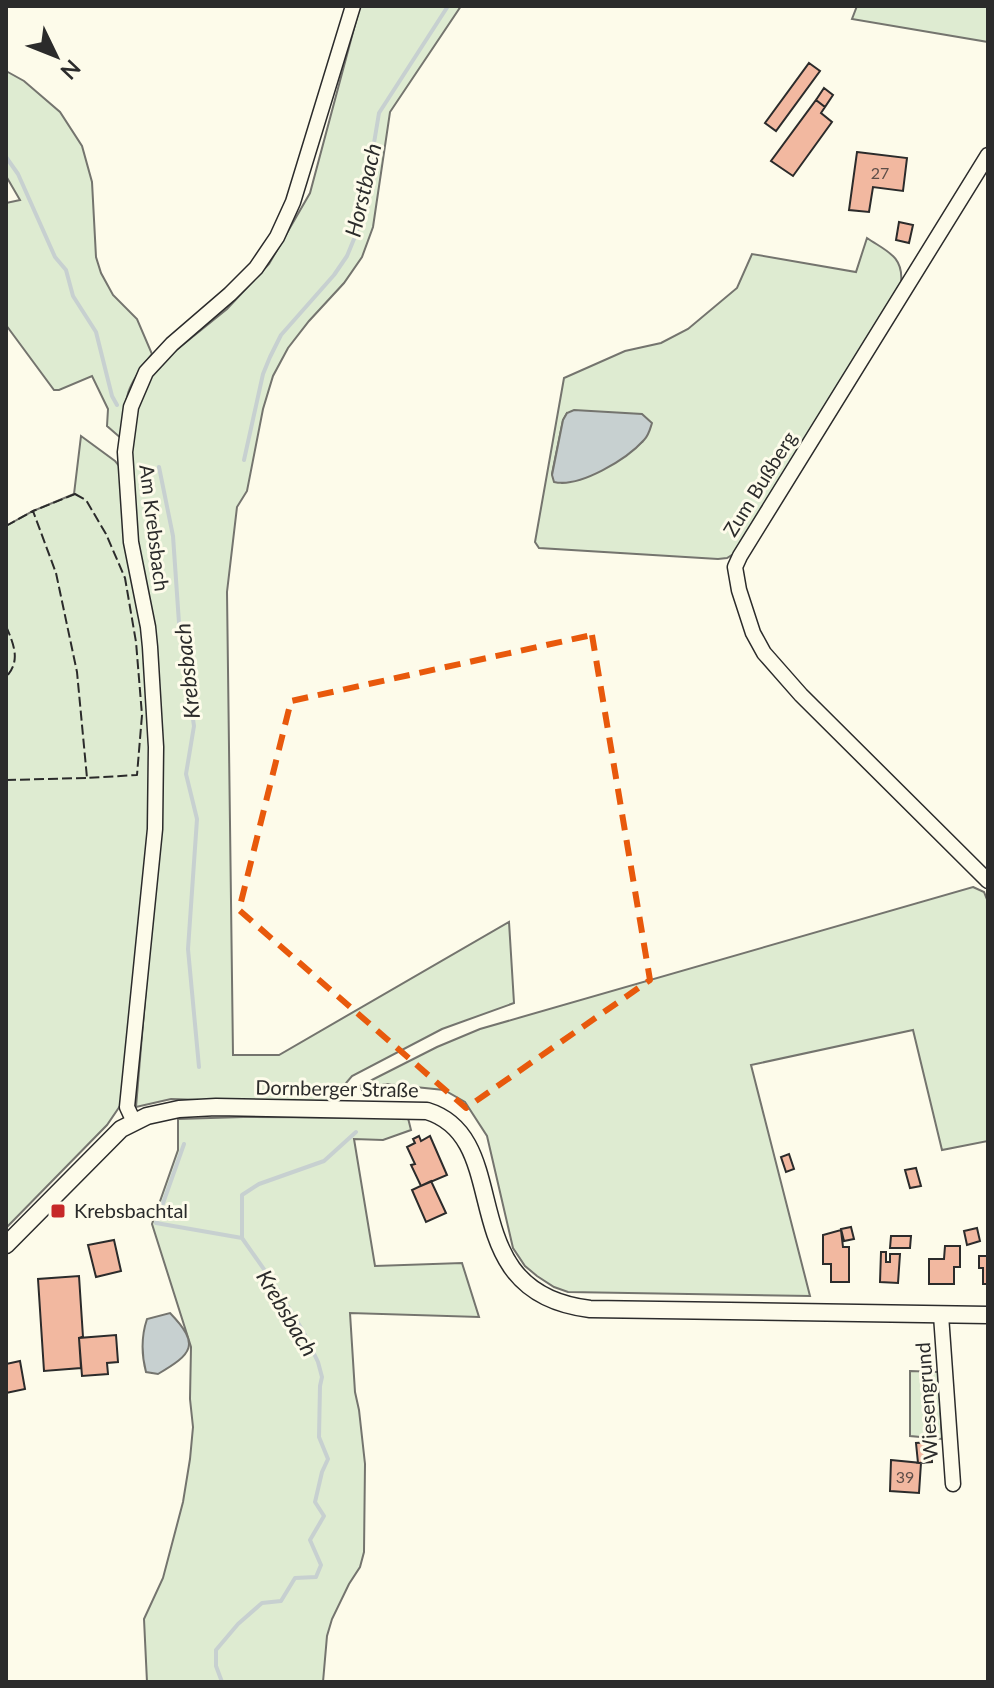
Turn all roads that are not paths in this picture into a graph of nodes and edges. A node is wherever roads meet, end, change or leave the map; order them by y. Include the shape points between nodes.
1 (353, 6) edge
2 (988, 155) edge
3 (988, 881) edge
4 (134, 1122) junction
5 (6, 1245) edge
6 (941, 1315) junction
7 (988, 1315) edge
8 (953, 1484) dead end

1 - 4 street, Am Krebsbach via 293,202 277,237 256,268 146,372 131,407 125,452 131,542 148,627 157,789 127,1107
2 - 3 street, Zum Bußberg via 735,567 745,613 764,653
4 - 5 street, Dornberger Straße via 110,1139
4 - 6 street, Dornberger Straße via 179,1109 216,1107 427,1111 454,1125 469,1146 510,1266 532,1290 558,1303 590,1309
6 - 7 street, Dornberger Straße
6 - 8 street, Wiesengrund

